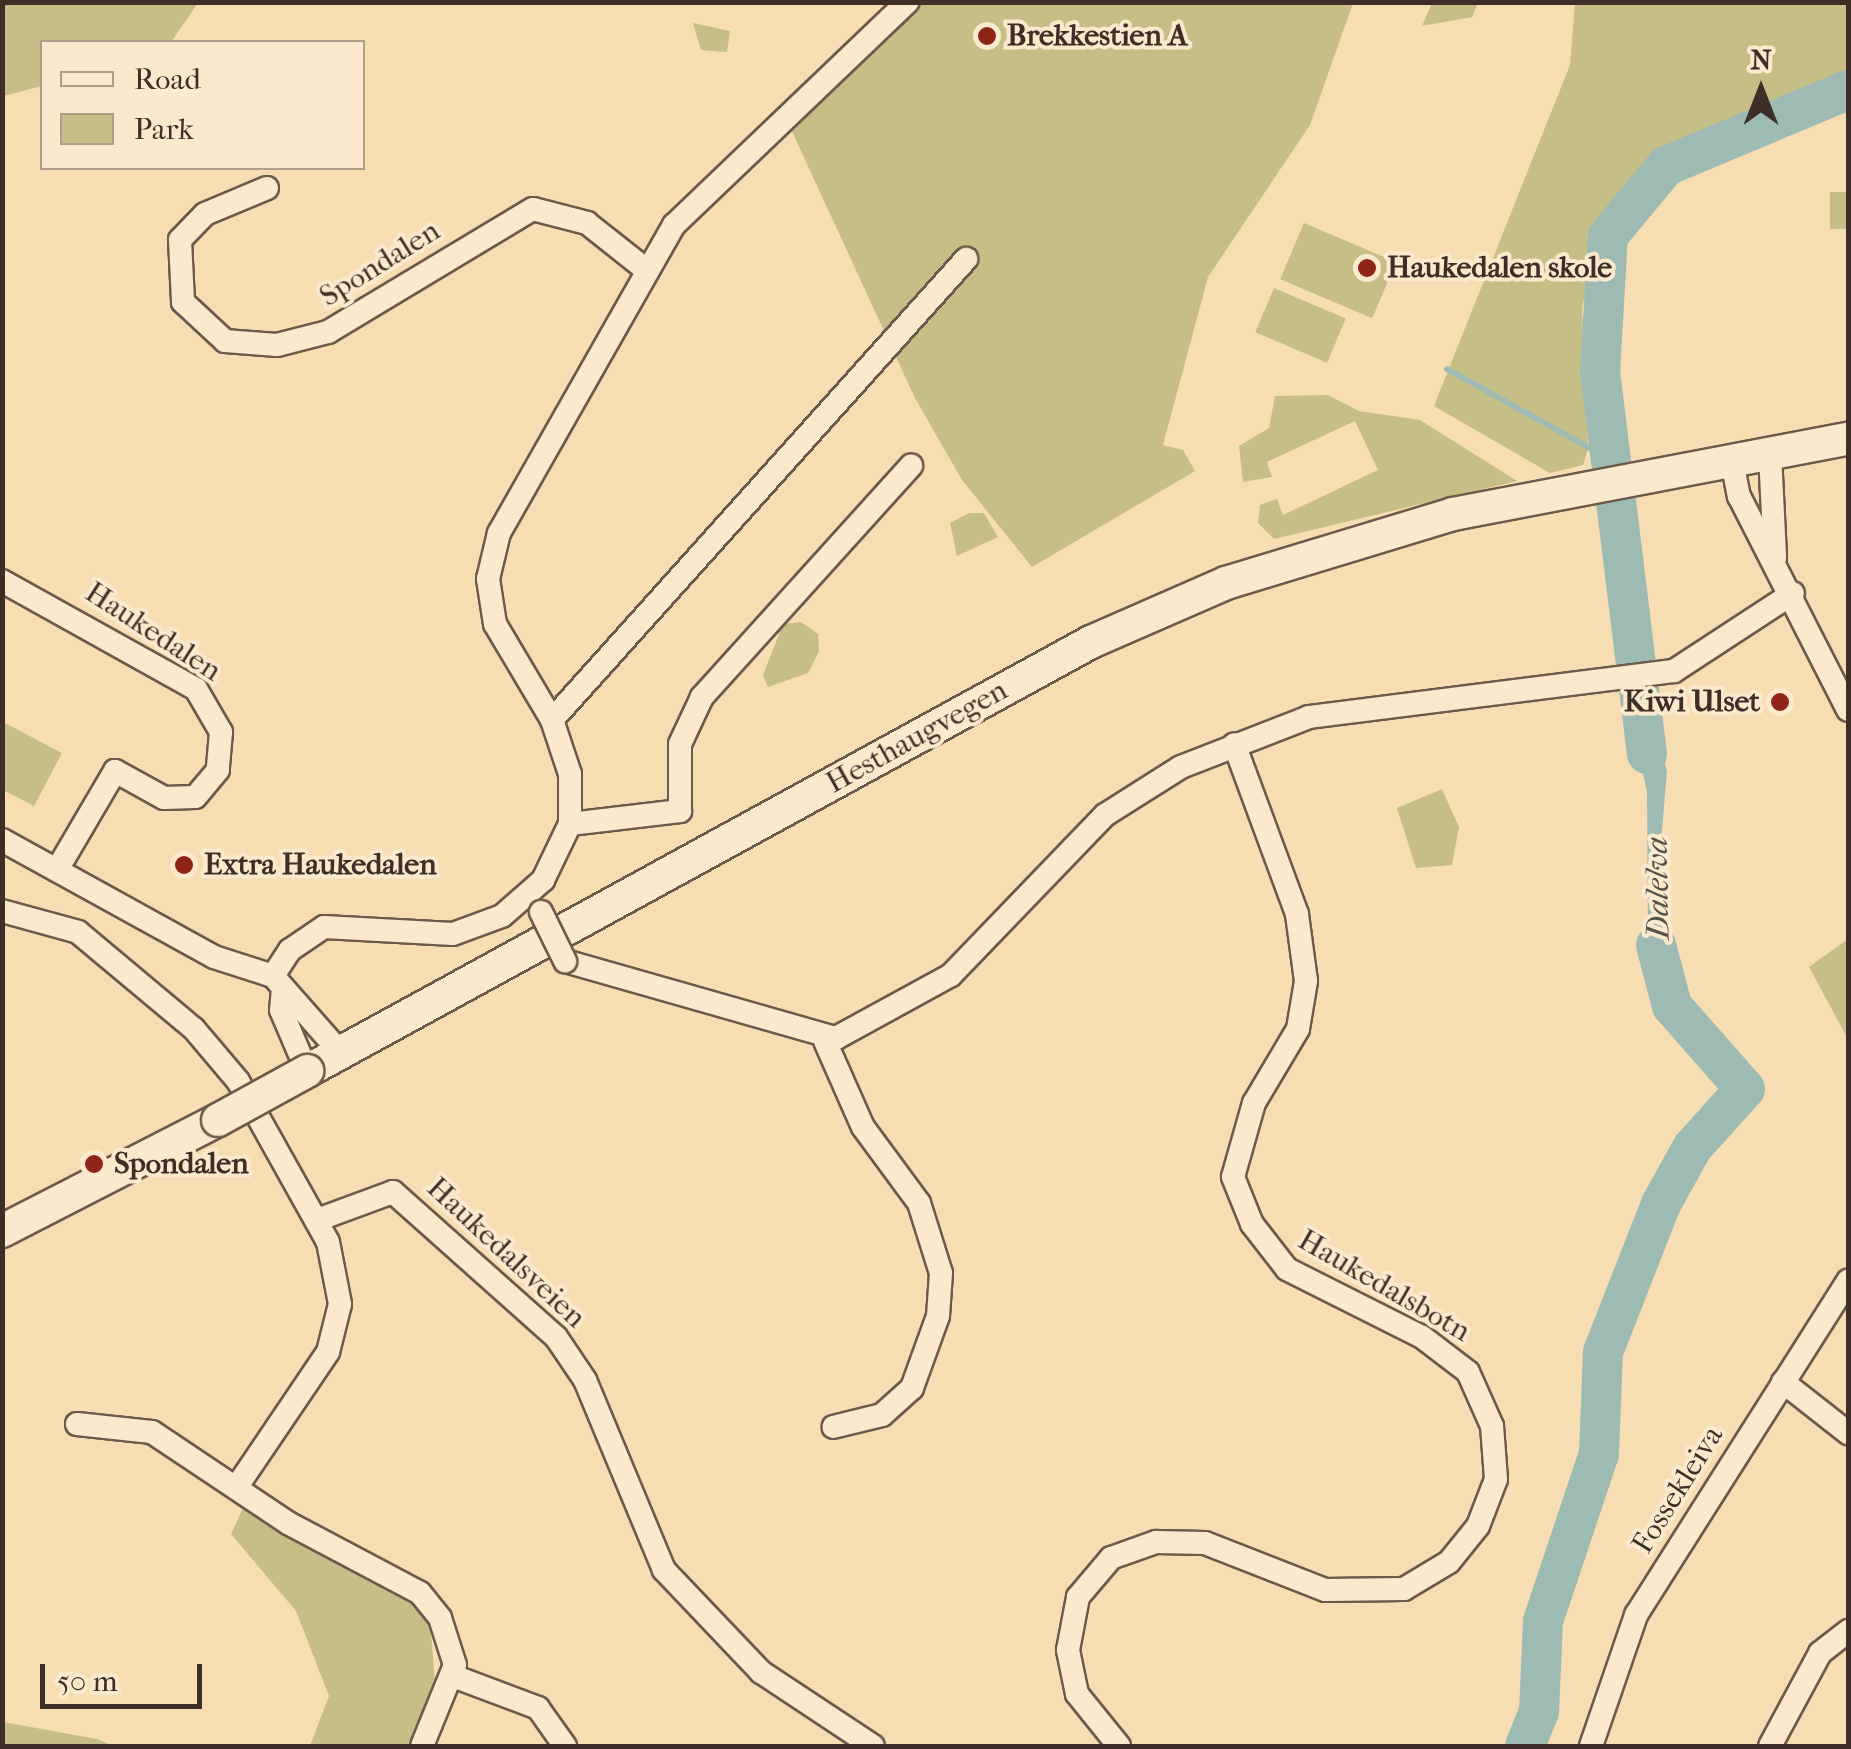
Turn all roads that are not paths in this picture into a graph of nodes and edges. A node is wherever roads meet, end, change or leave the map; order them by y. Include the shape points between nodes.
1 (907, 2) edge
2 (266, 188) dead end
3 (966, 260) dead end
4 (644, 268) junction
5 (1848, 439) edge
6 (1770, 454) junction
7 (1732, 462) junction
8 (912, 466) dead end
9 (1775, 558) junction
10 (2, 581) edge
11 (1793, 593) junction
12 (1848, 710) edge
13 (552, 720) junction
14 (1234, 744) junction
15 (570, 824) junction
16 (2, 840) edge
17 (56, 870) junction
18 (536, 903) junction
19 (2, 911) edge
20 (278, 982) junction
21 (825, 1041) junction
22 (341, 1053) junction
23 (307, 1072) junction
24 (317, 1220) junction
25 (2, 1231) edge
26 (1848, 1281) edge
27 (1783, 1382) junction
28 (76, 1424) dead end
29 (833, 1427) dead end
30 (1848, 1433) edge
31 (236, 1488) junction
32 (1848, 1632) edge
33 (453, 1676) junction
34 (859, 1743) edge
35 (422, 1746) edge
36 (565, 1746) edge
37 (1119, 1746) edge
38 (1592, 1746) edge
39 (1770, 1746) edge

1 - 4 street via 703,193
2 - 4 street, Spondalen via 216,208 180,240 183,302 225,341 276,345 328,332 533,209 587,223
3 - 13 street
4 - 13 street via 492,556 494,624
5 - 6 main road
6 - 7 main road
6 - 9 street
7 - 9 street via 1739,496
7 - 22 main road, Hesthaugvegen via 1564,492 1320,550 1124,627
8 - 15 street via 702,697 680,744 680,812
9 - 11 street
10 - 17 street, Haukedalen via 196,689 221,732 218,770 196,796 164,798 115,771
11 - 12 street
11 - 14 street via 1696,661 1657,675 1346,710
13 - 15 street via 570,774
14 - 21 street via 1105,815 951,975
14 - 37 street, Haukedalsbotn via 1298,914 1306,981 1298,1029 1254,1103 1233,1177 1259,1236 1286,1270 1422,1337 1468,1372 1492,1426 1496,1480 1478,1526 1449,1562 1404,1589 1326,1590 1205,1543 1156,1542 1111,1558 1078,1596 1068,1650 1077,1694
15 - 18 street
16 - 17 street
17 - 20 street via 214,957
18 - 20 street via 453,934 324,927 290,950
18 - 21 street, bridge via 564,961
19 - 24 street via 78,932 194,1029 238,1081
20 - 22 street
20 - 23 street via 281,1010
21 - 29 street via 864,1127 920,1203 941,1274 938,1316 912,1388 882,1414
22 - 23 main road, Hesthaugvegen
23 - 25 main road, Hesthaugvegen, bridge
24 - 31 street via 340,1283 336,1326 315,1379
24 - 34 street, Haukedalsveien via 393,1192 556,1337 585,1380 664,1570 761,1672
26 - 27 street, Fossekleiva
27 - 30 street
27 - 38 street, Fossekleiva via 1636,1616
28 - 31 street via 152,1432
31 - 33 street via 420,1593 452,1643
32 - 39 street via 1820,1654
33 - 35 street
33 - 36 street via 538,1708

